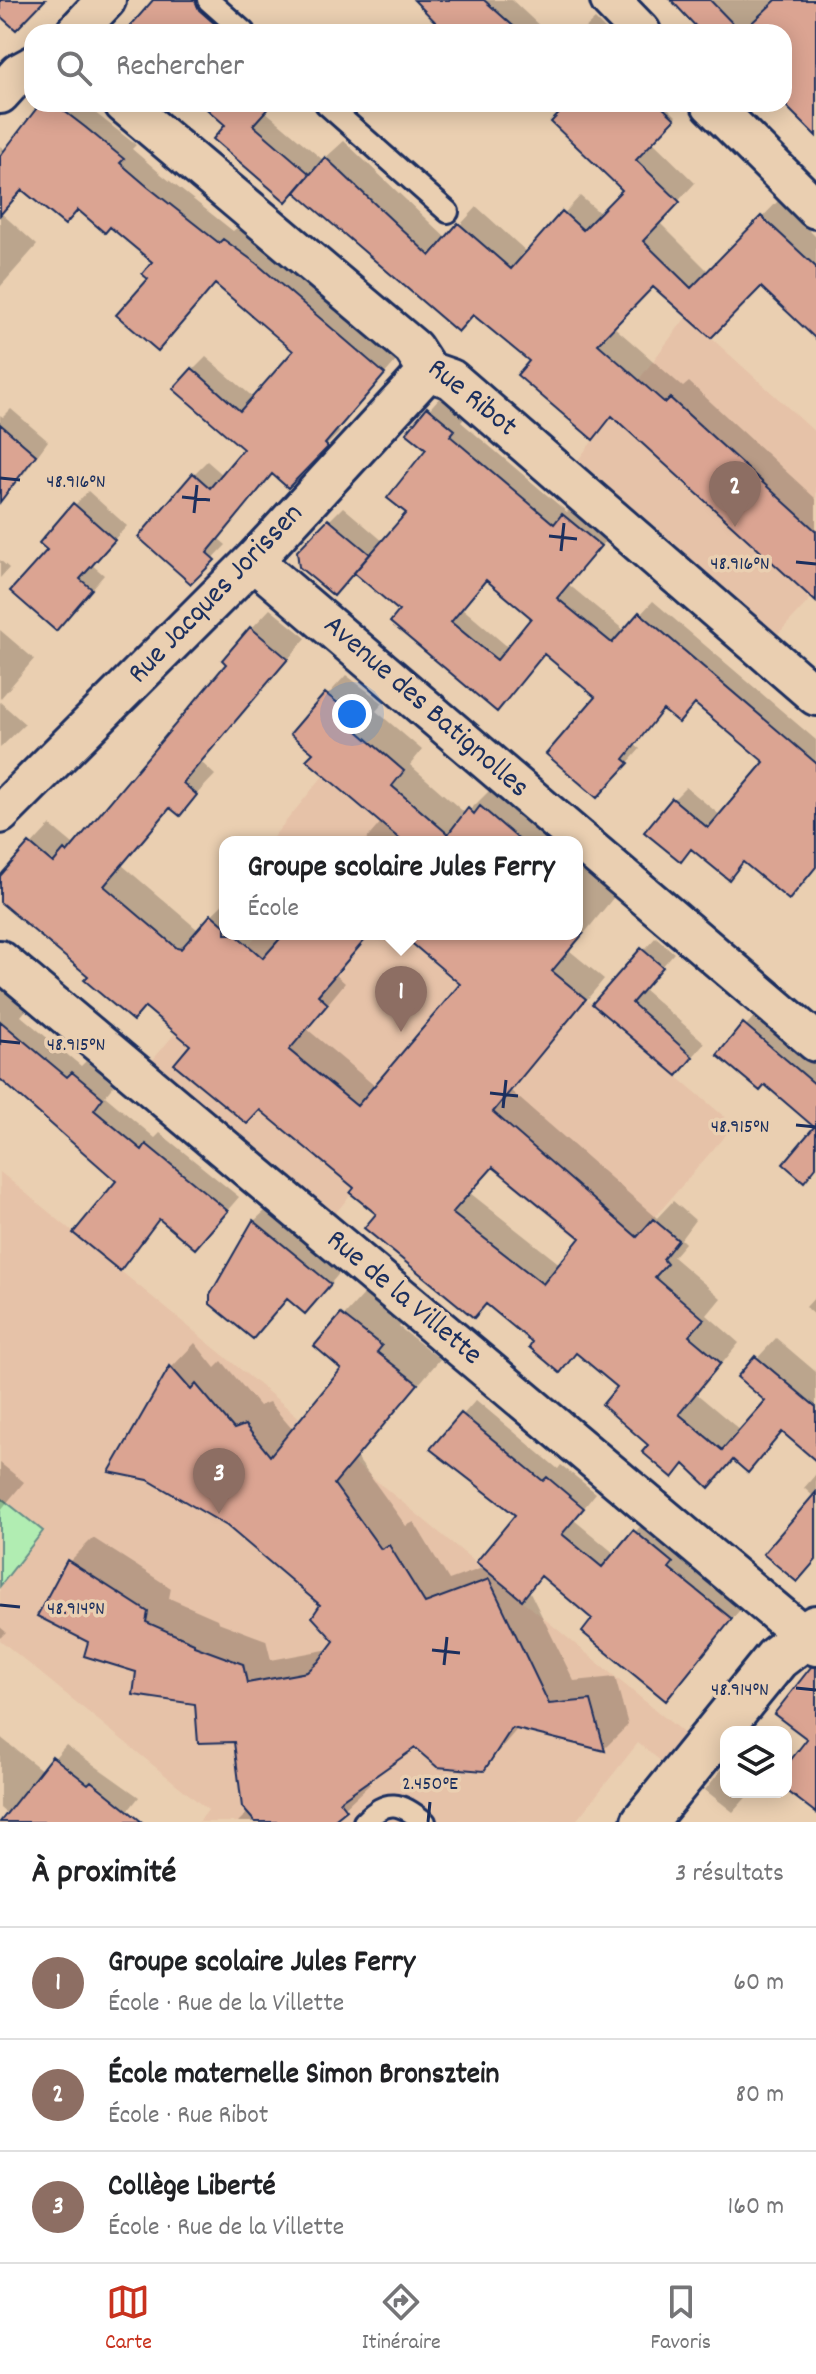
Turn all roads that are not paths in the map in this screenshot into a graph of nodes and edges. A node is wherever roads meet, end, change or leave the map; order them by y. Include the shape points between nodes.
1 (106, 0) edge
2 (208, 0) edge
3 (610, 0) edge
4 (84, 24) edge
5 (235, 24) edge
6 (633, 24) edge
7 (133, 112) edge
8 (335, 112) edge
9 (719, 112) edge
10 (816, 209) edge
11 (448, 212) dead end
12 (428, 371) junction
13 (253, 561) junction
14 (816, 696) edge
15 (0, 814) edge
16 (575, 836) edge
17 (583, 843) edge
18 (0, 960) edge
19 (816, 1042) edge
20 (812, 1637) edge
21 (364, 1822) edge
22 (425, 1822) edge
23 (644, 1822) edge

1 - 4 street
2 - 5 lane
3 - 6 street
7 - 12 street, Rue Ribot via 413,348
8 - 11 lane
9 - 10 street
12 - 13 street, Rue Jacques Jorissen
12 - 14 street, Rue Ribot via 451,379
13 - 15 street, Rue Jacques Jorissen
13 - 16 street, Avenue des Batignolles
17 - 19 street, Avenue des Batignolles
18 - 20 street, Rue de la Villette
20 - 23 street via 777,1658
21 - 22 lane via 379,1807 397,1805

